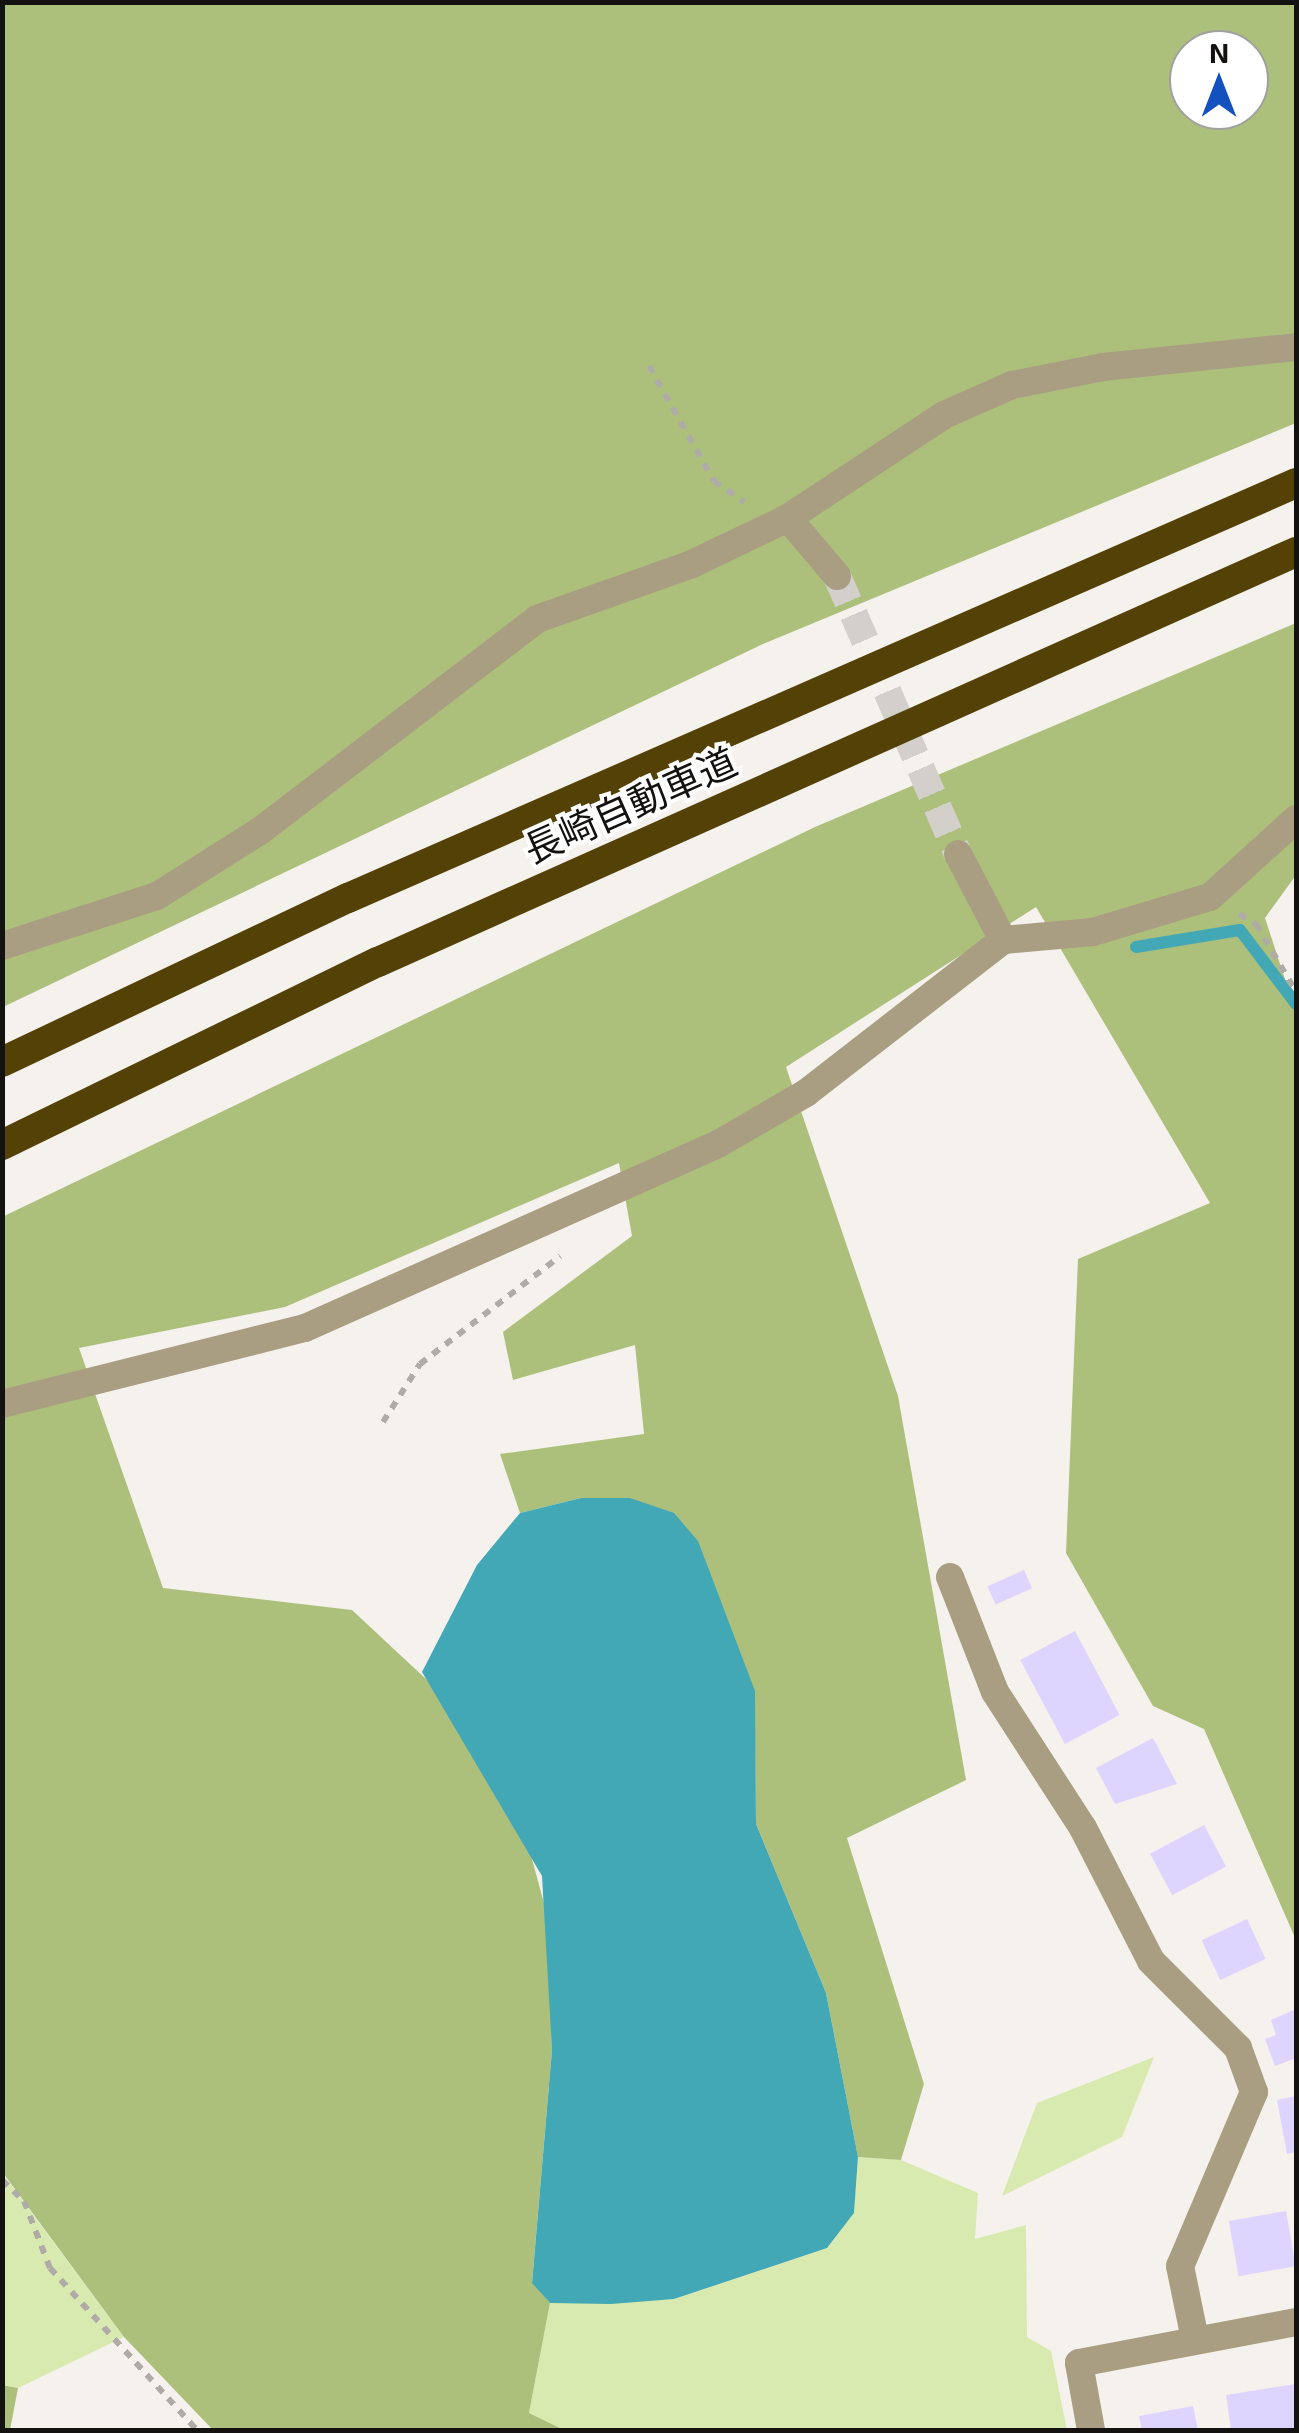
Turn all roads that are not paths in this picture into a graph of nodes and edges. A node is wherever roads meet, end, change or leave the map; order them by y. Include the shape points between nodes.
1 (1296, 347) edge
2 (1296, 483) edge
3 (788, 518) junction
4 (1296, 552) edge
5 (837, 576) tunnel mouth
6 (1296, 819) edge
7 (958, 854) tunnel mouth
8 (1003, 940) junction
9 (2, 946) edge
10 (2, 1062) edge
11 (2, 1145) edge
12 (2, 1404) edge
13 (950, 1577) dead end
14 (1296, 2322) edge
15 (1195, 2339) junction
16 (1091, 2430) edge

1 - 3 street via 1012,385 944,415
2 - 10 highway, 長崎自動車道 via 348,898
3 - 5 street
3 - 9 street via 692,564 536,620 260,831 156,896
4 - 11 highway, 長崎自動車道 via 378,962
6 - 8 street via 1210,897 1093,932
7 - 8 street
8 - 12 street via 806,1093 718,1144 304,1328
13 - 15 street via 995,1692 1083,1828 1151,1961 1238,2048 1254,2092 1180,2266
14 - 15 street
15 - 16 street via 1079,2363

